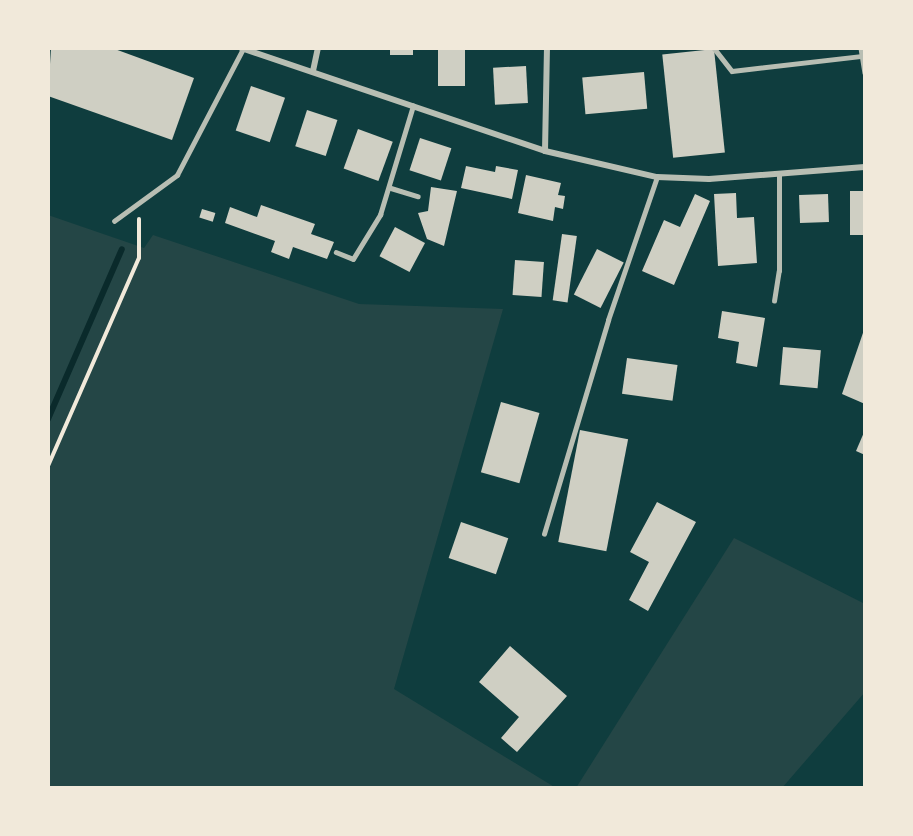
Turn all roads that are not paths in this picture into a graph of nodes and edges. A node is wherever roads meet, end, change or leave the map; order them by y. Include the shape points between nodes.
1 (242, 48) edge
2 (318, 48) edge
3 (548, 48) edge
4 (714, 48) edge
5 (861, 48) edge
6 (862, 56) junction
7 (313, 71) junction
8 (865, 73) edge
9 (413, 106) junction
10 (545, 151) junction
11 (865, 167) edge
12 (778, 174) junction
13 (657, 177) junction
14 (391, 188) junction
15 (418, 196) dead end
16 (114, 221) dead end
17 (336, 252) dead end
18 (774, 301) dead end
19 (544, 534) dead end

1 - 7 street
1 - 16 lane via 177,175
2 - 7 street
3 - 10 street
4 - 6 lane via 732,71
5 - 6 lane
6 - 8 lane
7 - 9 street
9 - 10 street
9 - 14 lane
10 - 13 street
11 - 12 street
12 - 13 street via 709,179
12 - 18 lane via 779,271
13 - 19 lane via 608,320
14 - 15 lane
14 - 17 lane via 353,259

